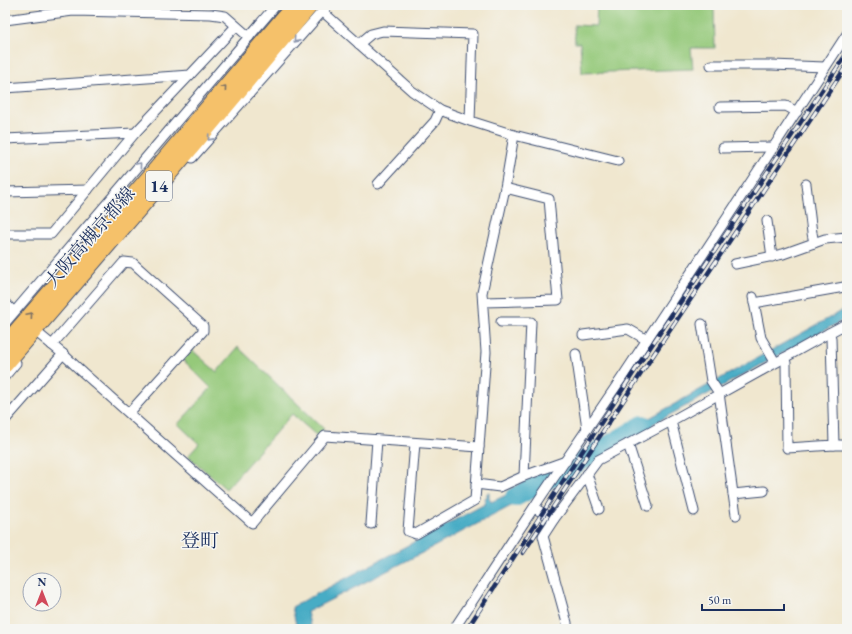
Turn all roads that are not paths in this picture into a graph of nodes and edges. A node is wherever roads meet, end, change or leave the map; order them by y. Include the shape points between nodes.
1 (276, 5) edge
2 (294, 5) edge
3 (321, 7) edge
4 (109, 9) edge
5 (5, 20) edge
6 (236, 26) junction
7 (847, 34) edge
8 (249, 37) junction
9 (359, 44) junction
10 (711, 65) dead end
11 (825, 68) junction
12 (190, 75) junction
13 (5, 88) edge
14 (720, 107) dead end
15 (440, 110) junction
16 (797, 112) junction
17 (470, 121) junction
18 (135, 133) junction
19 (514, 135) junction
20 (5, 139) edge
21 (774, 147) junction
22 (723, 148) dead end
23 (618, 161) dead end
24 (378, 184) dead end
25 (806, 184) dead end
26 (505, 188) junction
27 (88, 190) junction
28 (5, 192) edge
29 (767, 221) dead end
30 (5, 234) edge
31 (847, 237) edge
32 (814, 243) junction
33 (772, 257) junction
34 (736, 264) dead end
35 (847, 285) edge
36 (483, 302) junction
37 (5, 303) edge
38 (14, 312) junction
39 (501, 322) dead end
40 (5, 323) edge
41 (702, 324) dead end
42 (847, 325) edge
43 (828, 333) junction
44 (40, 335) junction
45 (583, 335) dead end
46 (647, 340) junction
47 (5, 344) edge
48 (52, 345) junction
49 (63, 354) junction
50 (576, 354) dead end
51 (777, 360) junction
52 (5, 365) edge
53 (5, 376) edge
54 (718, 392) junction
55 (129, 413) junction
56 (5, 420) edge
57 (671, 421) junction
58 (587, 429) junction
59 (377, 440) junction
60 (415, 443) junction
61 (628, 444) junction
62 (847, 445) edge
63 (834, 446) junction
64 (479, 448) junction
65 (564, 464) junction
66 (587, 474) junction
67 (524, 476) junction
68 (476, 484) junction
69 (764, 491) dead end
70 (733, 494) junction
71 (648, 506) dead end
72 (534, 508) junction
73 (599, 509) dead end
74 (694, 511) dead end
75 (736, 515) dead end
76 (554, 519) junction
77 (371, 524) dead end
78 (454, 629) edge
79 (567, 629) edge

1 - 8 street
47 -> 2 main road, 大阪高槻京都線 / 14
3 - 9 street
3 -> 44 street
3 - 52 main road, 大阪高槻京都線 / 14 via 165,179
4 - 5 street
4 - 6 street via 211,14 225,16
6 - 8 street
6 - 12 street
7 - 11 street
38 -> 8 street
9 - 15 street via 412,91
9 - 17 street via 371,34 383,31 473,34
10 - 11 street
11 - 16 street
12 - 13 street
12 - 18 street
14 - 16 street via 786,106
15 - 17 street
15 - 24 street via 435,121
16 - 21 street
17 - 19 street
18 - 20 street
18 - 27 street
19 - 23 street
19 - 26 street
21 - 22 street
21 - 46 street
25 - 32 street
26 - 36 street via 482,293
26 - 36 street via 549,199 558,300
27 - 28 street
27 - 30 street via 51,234
29 - 33 street
31 - 32 street
32 - 33 street
33 - 34 street
35 - 51 street via 753,300 761,338
36 - 64 street via 486,352
37 - 38 street
38 - 40 street
39 - 67 street via 531,322
41 - 54 street via 711,381
42 - 43 street
43 - 51 street
43 - 63 street via 831,338
44 - 48 street
44 - 53 street
45 - 46 street via 628,329
46 - 58 street
48 - 49 street
48 - 55 street via 124,262 133,263 203,326 203,331
49 - 55 street
49 - 56 street
50 - 58 street
51 - 54 street
51 - 63 street via 786,363 787,448
54 - 57 street
54 - 70 street
55 - 59 street via 252,523 325,436
57 - 61 street
57 - 74 street
58 - 65 street
59 - 60 street
59 - 77 street
60 - 64 street
60 - 68 street via 408,532 416,534 475,500
61 - 66 street via 598,460
61 - 71 street
62 - 63 street
64 - 68 street
65 - 67 street
65 - 72 street
66 - 73 street
66 - 76 street
67 - 68 street via 500,487
69 - 70 street
70 - 75 street
72 - 76 street
72 - 78 street
76 - 79 street via 542,536

